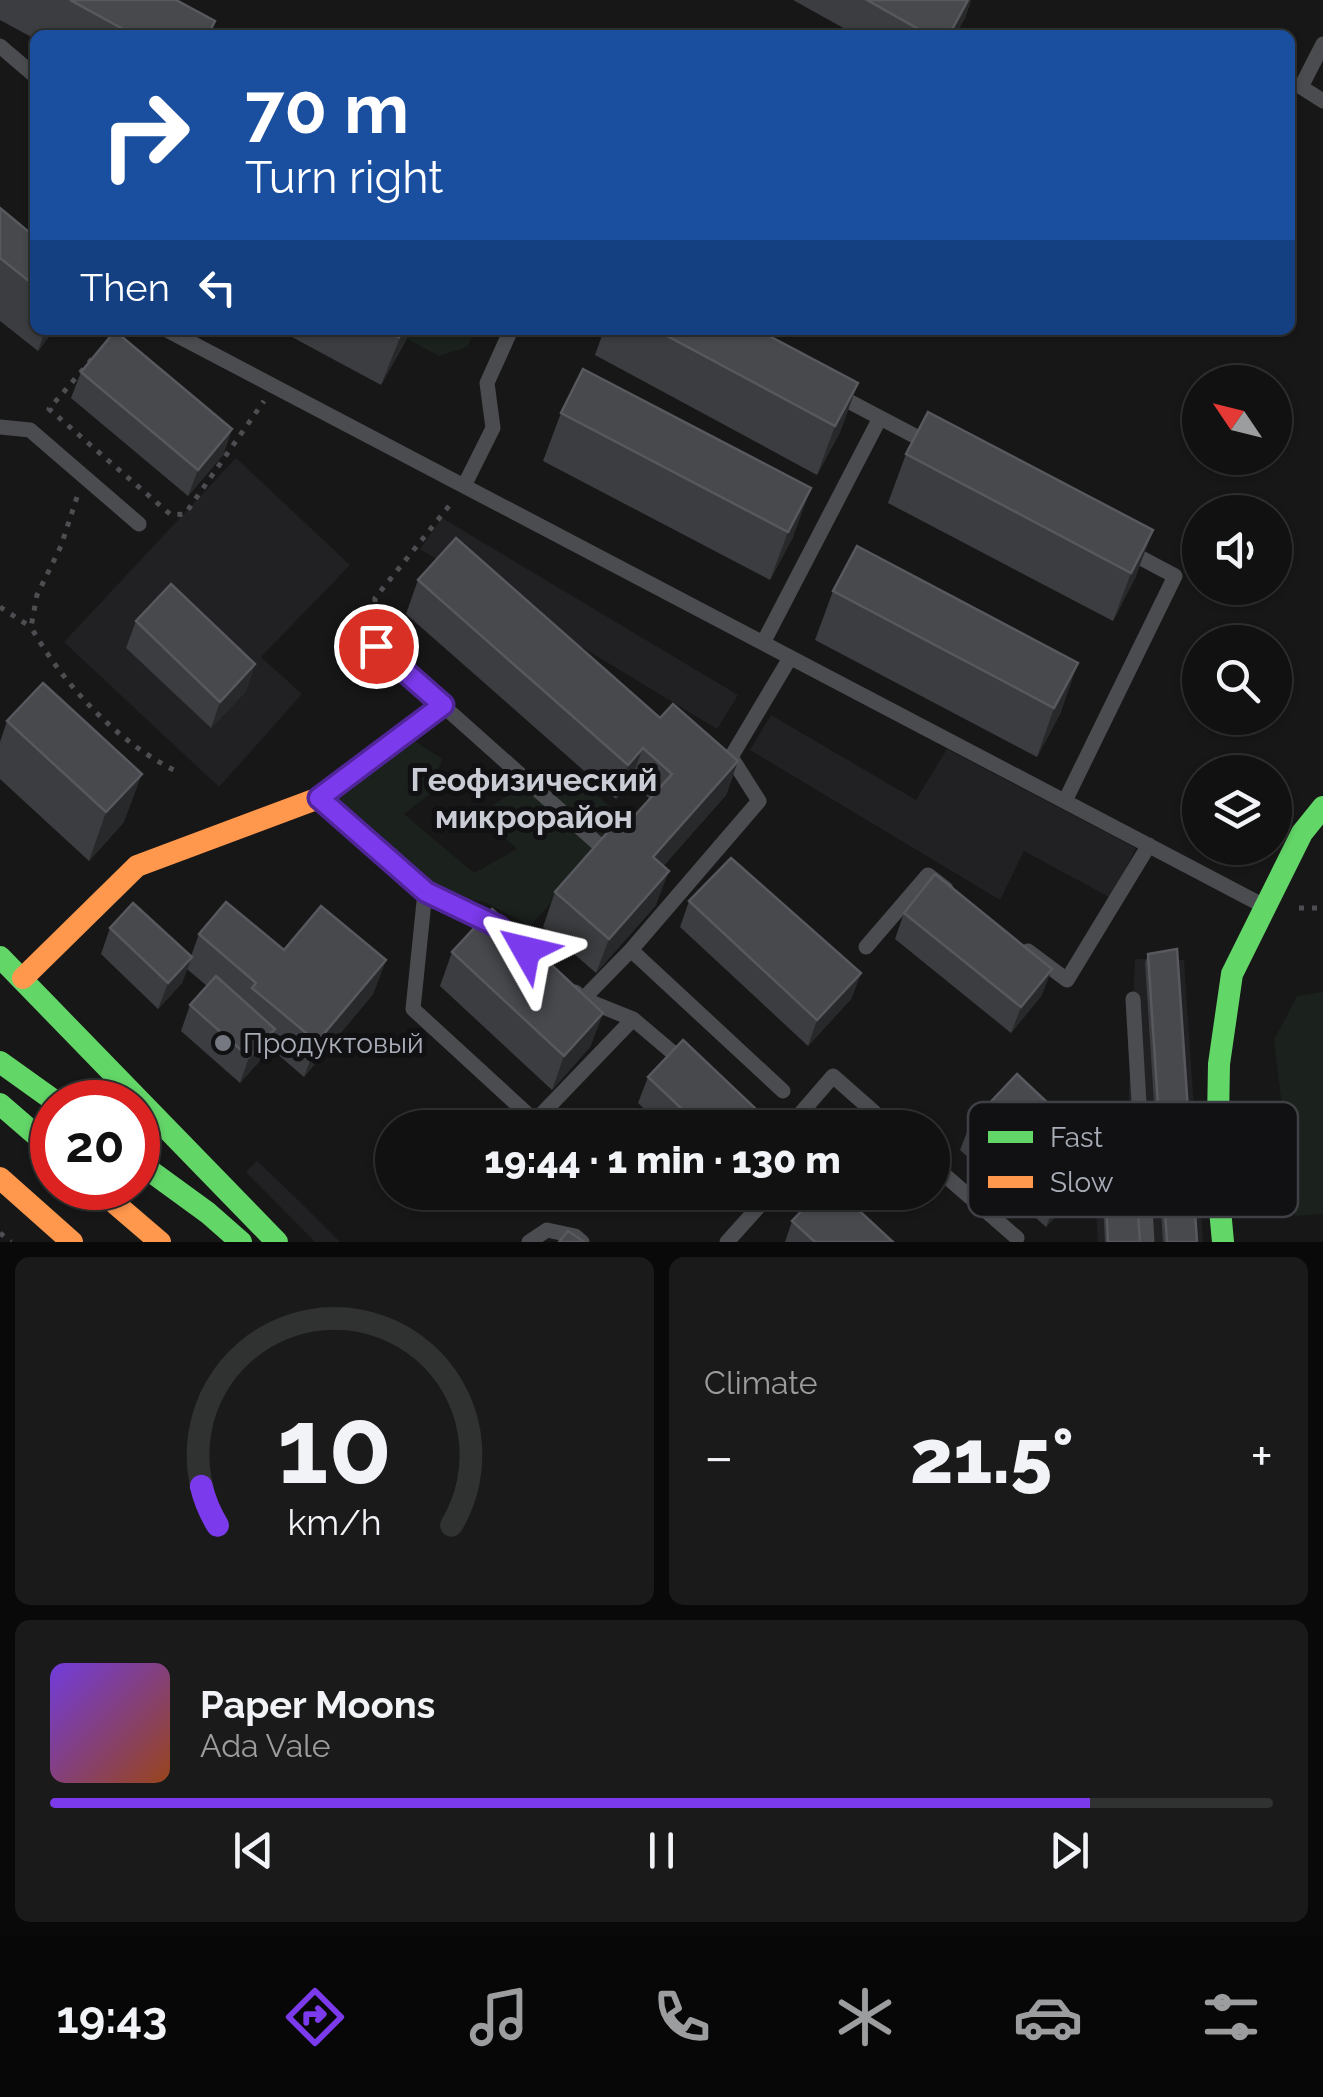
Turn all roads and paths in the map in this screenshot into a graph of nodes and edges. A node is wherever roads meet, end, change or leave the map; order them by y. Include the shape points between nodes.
1 (1323, 44) edge
2 (0, 46) edge
3 (30, 72) edge
4 (1323, 102) edge
5 (176, 335) edge
6 (509, 335) edge
7 (96, 355) edge
8 (814, 382) edge
9 (274, 386) junction
10 (880, 418) junction
11 (0, 427) edge
12 (90, 446) junction
13 (949, 455) edge
14 (83, 476) junction
15 (464, 486) junction
16 (139, 524) dead end
17 (1106, 538) edge
18 (0, 608) edge
19 (31, 627) junction
20 (763, 643) junction
21 (376, 646) joint
22 (790, 658) junction
23 (443, 705) junction
24 (174, 770) dead end
25 (319, 798) junction
26 (1065, 801) junction
27 (1323, 808) edge
28 (597, 843) edge
29 (1149, 846) junction
30 (426, 892) junction
31 (958, 898) edge
32 (1266, 906) junction
33 (512, 938) edge
34 (1020, 945) edge
35 (866, 947) dead end
36 (631, 950) junction
37 (0, 957) edge
38 (23, 978) junction
39 (569, 987) edge
40 (584, 999) junction
41 (1133, 1000) dead end
42 (633, 1019) junction
43 (0, 1062) edge
44 (706, 1079) edge
45 (30, 1083) edge
46 (783, 1090) dead end
47 (1138, 1102) edge
48 (1218, 1102) edge
49 (0, 1104) edge
50 (804, 1110) edge
51 (872, 1110) edge
52 (30, 1130) edge
53 (0, 1178) edge
54 (160, 1178) edge
55 (123, 1210) edge
56 (756, 1210) edge
57 (993, 1217) edge
58 (1145, 1217) edge
59 (1220, 1217) edge
60 (0, 1233) edge
61 (1017, 1238) dead end
62 (11, 1242) edge
63 (72, 1242) edge
64 (160, 1242) edge
65 (241, 1242) edge
66 (277, 1242) edge
67 (529, 1242) edge
68 (582, 1242) edge
69 (728, 1242) edge
70 (1146, 1242) edge
71 (1222, 1242) edge

1 - 4 lane via 1302,87
2 - 3 lane
5 - 9 lane
6 - 15 lane via 487,383 493,428
7 - 12 path via 48,409
8 - 10 lane
9 - 12 path via 185,514 171,515
9 - 15 lane
10 - 13 lane
10 - 20 lane
11 - 14 lane via 30,430
12 - 14 path
14 - 16 lane
14 - 19 path
15 - 20 lane
15 - 21 path via 375,598
17 - 26 lane via 1175,576
18 - 19 path
19 - 24 path via 88,705
20 - 22 lane
21 - 23 lane
22 - 26 lane
22 - 36 lane via 731,758 759,801
23 - 25 street
23 - 28 lane
25 - 30 lane
25 - 38 street via 137,866
26 - 29 lane
27 - 32 street via 1302,833
29 - 32 lane
29 - 34 lane via 1067,980
30 - 33 lane
30 - 42 lane via 413,1009 535,1121
31 - 35 lane via 928,875
32 - 48 street via 1232,974
36 - 40 lane
36 - 46 lane
37 - 38 street
38 - 66 street
39 - 40 lane
40 - 42 lane
41 - 47 lane
42 - 44 lane
43 - 45 street
49 - 52 street
50 - 51 lane via 833,1076
53 - 63 street
54 - 65 street
55 - 64 street
56 - 69 lane
57 - 61 lane
58 - 70 lane
59 - 71 street
60 - 62 path
67 - 68 lane via 546,1230

